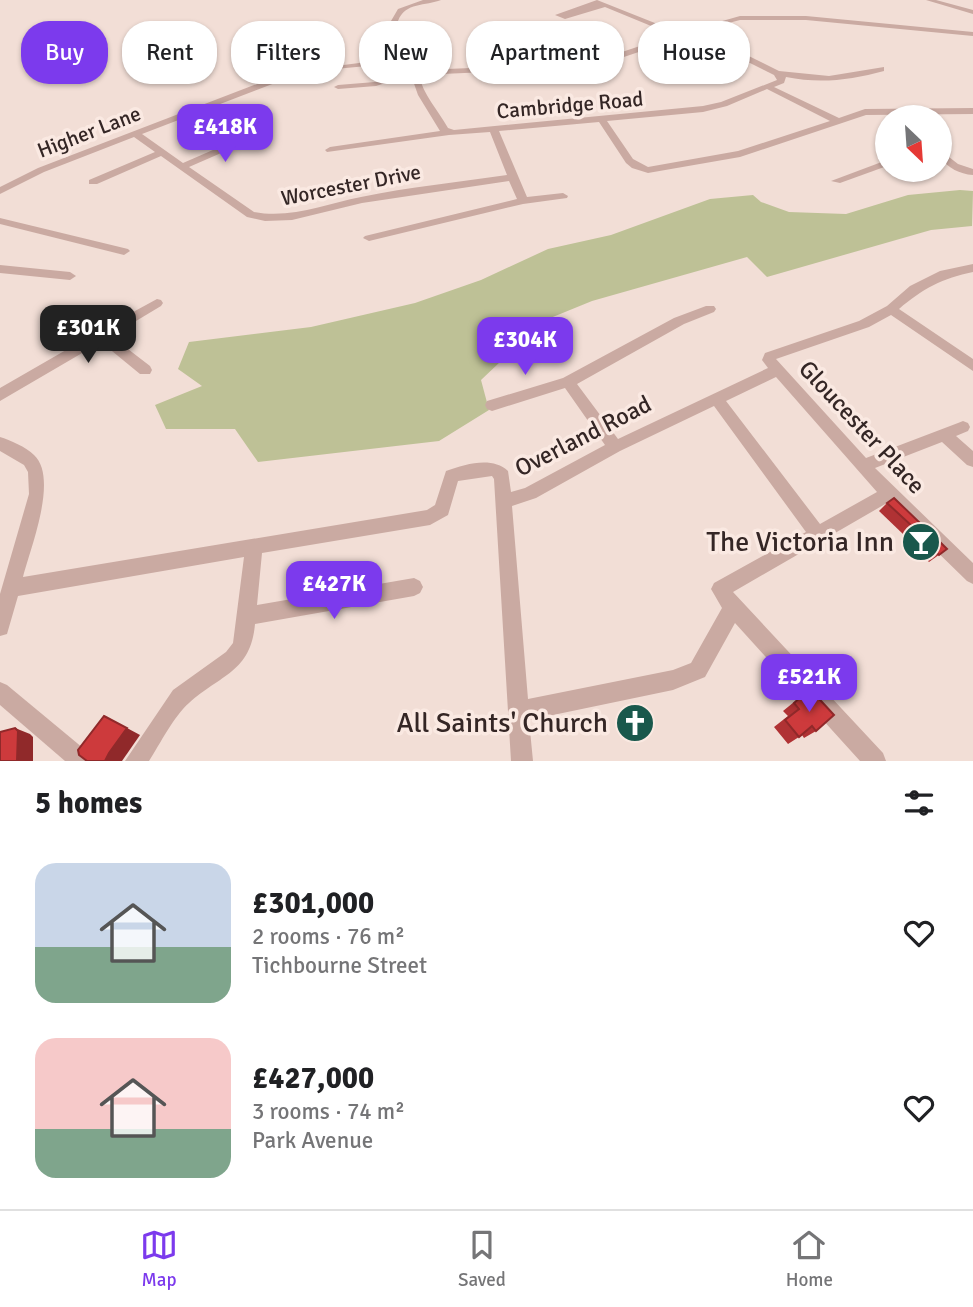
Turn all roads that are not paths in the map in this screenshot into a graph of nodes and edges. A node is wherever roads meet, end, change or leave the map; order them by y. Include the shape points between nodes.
1 (438, 0) edge
2 (929, 0) edge
3 (600, 3) edge
4 (973, 12) edge
5 (394, 21) edge
6 (645, 21) edge
7 (729, 21) edge
8 (973, 34) edge
9 (638, 48) edge
10 (750, 60) edge
11 (881, 69) dead end
12 (452, 71) edge
13 (777, 73) junction
14 (804, 80) junction
15 (265, 84) edge
16 (378, 84) edge
17 (416, 84) edge
18 (773, 85) junction
19 (338, 87) dead end
20 (874, 111) joint
21 (973, 111) edge
22 (602, 120) junction
23 (838, 121) junction
24 (493, 129) junction
25 (448, 132) junction
26 (137, 135) junction
27 (254, 135) dead end
28 (330, 150) dead end
29 (161, 153) junction
30 (183, 166) junction
31 (875, 167) edge
32 (952, 167) edge
33 (973, 172) edge
34 (513, 177) junction
35 (836, 181) dead end
36 (93, 182) dead end
37 (1, 189) edge
38 (563, 197) dead end
39 (523, 201) junction
40 (0, 221) edge
41 (369, 238) dead end
42 (124, 251) dead end
43 (0, 269) edge
44 (971, 270) edge
45 (70, 276) dead end
46 (157, 303) dead end
47 (710, 309) dead end
48 (891, 309) junction
49 (76, 315) dead end
50 (103, 336) junction
51 (973, 366) edge
52 (145, 370) dead end
53 (777, 370) junction
54 (568, 382) junction
55 (0, 395) edge
56 (716, 398) junction
57 (492, 405) dead end
58 (963, 427) dead end
59 (943, 434) junction
60 (0, 443) edge
61 (615, 447) junction
62 (973, 460) edge
63 (862, 466) junction
64 (889, 494) junction
65 (504, 502) junction
66 (818, 534) junction
67 (254, 548) junction
68 (973, 575) edge
69 (414, 587) dead end
70 (11, 588) junction
71 (733, 608) junction
72 (247, 616) junction
73 (0, 627) edge
74 (0, 692) edge
75 (521, 711) junction
76 (81, 761) edge
77 (136, 761) edge
78 (522, 761) edge
79 (875, 761) edge

1 - 5 street via 402,9
2 - 4 street
3 - 3 street via 565,17 558,15
3 - 6 street
7 - 8 street, Higher Lane via 781,17
9 - 12 street, Higher Lane via 579,66
10 - 13 street
11 - 14 street via 844,79
13 - 14 street
13 - 18 street via 782,77
14 - 18 street, Cambridge Road
15 - 26 street, Higher Lane
16 - 19 street
17 - 25 street
18 - 22 street, Cambridge Road via 703,109
18 - 23 street
20 - 21 street
20 - 23 street
22 - 23 street via 629,161 649,170 740,154
22 - 24 street, Cambridge Road
24 - 25 street, Cambridge Road
24 - 34 street
25 - 28 street, Cambridge Road
26 - 29 street, Worcester Drive
26 - 37 street, Higher Lane
27 - 30 street
29 - 30 street, Worcester Drive
29 - 36 street
30 - 34 street, Worcester Drive via 251,215 266,219
31 - 35 street
32 - 33 street
34 - 39 street
38 - 39 street
39 - 41 street
40 - 42 street via 104,240
43 - 45 street
44 - 48 street via 944,274 914,289
46 - 50 street
47 - 54 street via 678,321
48 - 51 street
48 - 53 street via 864,324 770,356
49 - 50 street
50 - 52 street
50 - 55 street
53 - 56 street, Overland Road
53 - 63 street, Gloucester Place
54 - 57 street
54 - 61 street
56 - 61 street, Overland Road
56 - 66 street
58 - 59 street
59 - 62 street
59 - 63 street
60 - 70 street via 30,460 37,482
61 - 65 street, Overland Road
63 - 64 street, Gloucester Place
64 - 66 street
64 - 68 street, Gloucester Place
65 - 67 street, Overland Road via 502,476 495,470 476,470 452,476 442,509 430,517
65 - 75 street
66 - 71 street via 720,589
67 - 70 street, Overland Road
67 - 72 street
69 - 72 street
70 - 73 street
71 - 75 street via 698,670 673,680
71 - 79 street
72 - 77 street via 233,659 180,697
74 - 76 street
75 - 78 street

